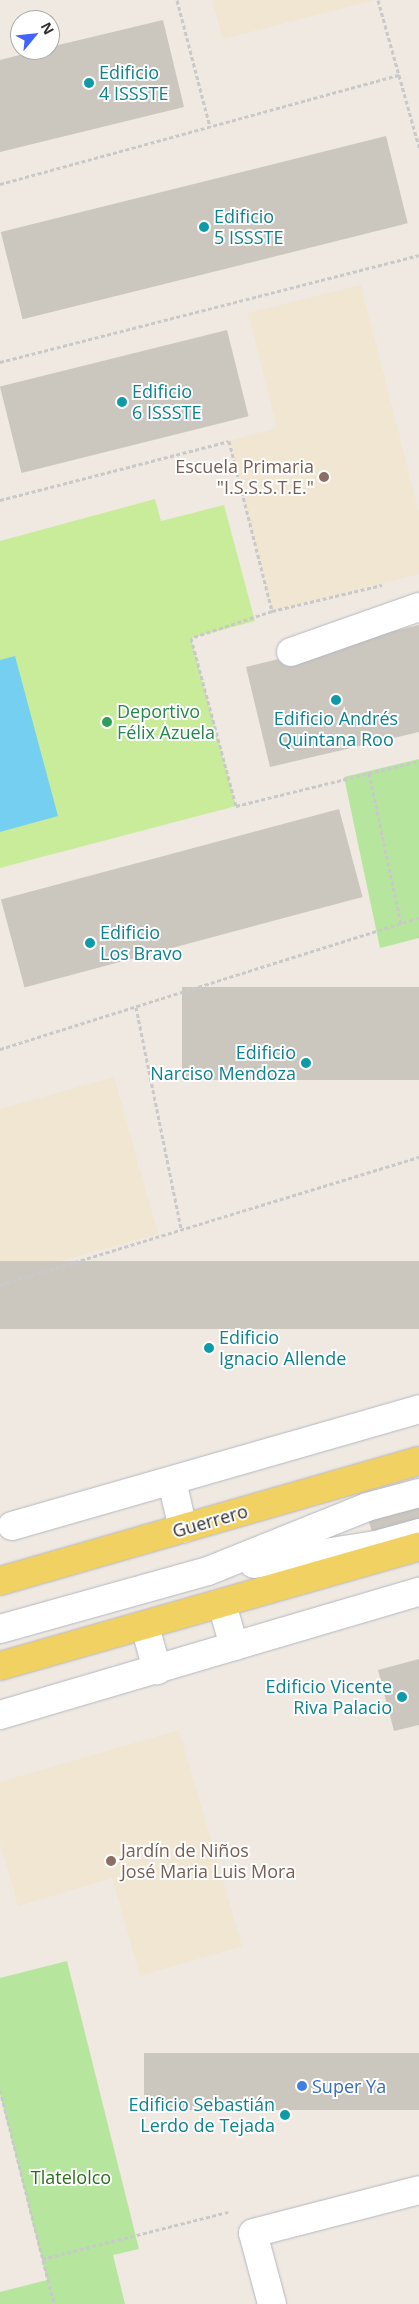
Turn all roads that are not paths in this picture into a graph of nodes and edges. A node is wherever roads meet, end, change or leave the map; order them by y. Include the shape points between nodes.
1 (419, 606) edge
2 (291, 652) dead end
3 (419, 1409) edge
4 (419, 1461) edge
5 (172, 1480) junction
6 (419, 1493) edge
7 (12, 1526) dead end
8 (183, 1529) junction
9 (419, 1533) edge
10 (419, 1547) edge
11 (208, 1571) junction
12 (0, 1582) edge
13 (419, 1592) edge
14 (222, 1604) junction
15 (145, 1626) junction
16 (0, 1630) edge
17 (234, 1646) junction
18 (0, 1666) edge
19 (157, 1670) junction
20 (0, 1715) edge
21 (419, 2190) edge
22 (272, 2304) edge

1 - 2 lane
3 - 5 lane
4 - 8 main road, Guerrero
5 - 7 lane
5 - 8 lane
6 - 11 lane via 367,1507
8 - 12 main road, Guerrero
9 - 11 lane via 376,1545
10 - 14 main road
11 - 16 lane
13 - 17 lane
14 - 15 main road
14 - 17 lane
15 - 18 main road
15 - 19 lane
17 - 19 lane
19 - 20 lane
21 - 22 lane via 253,2233

